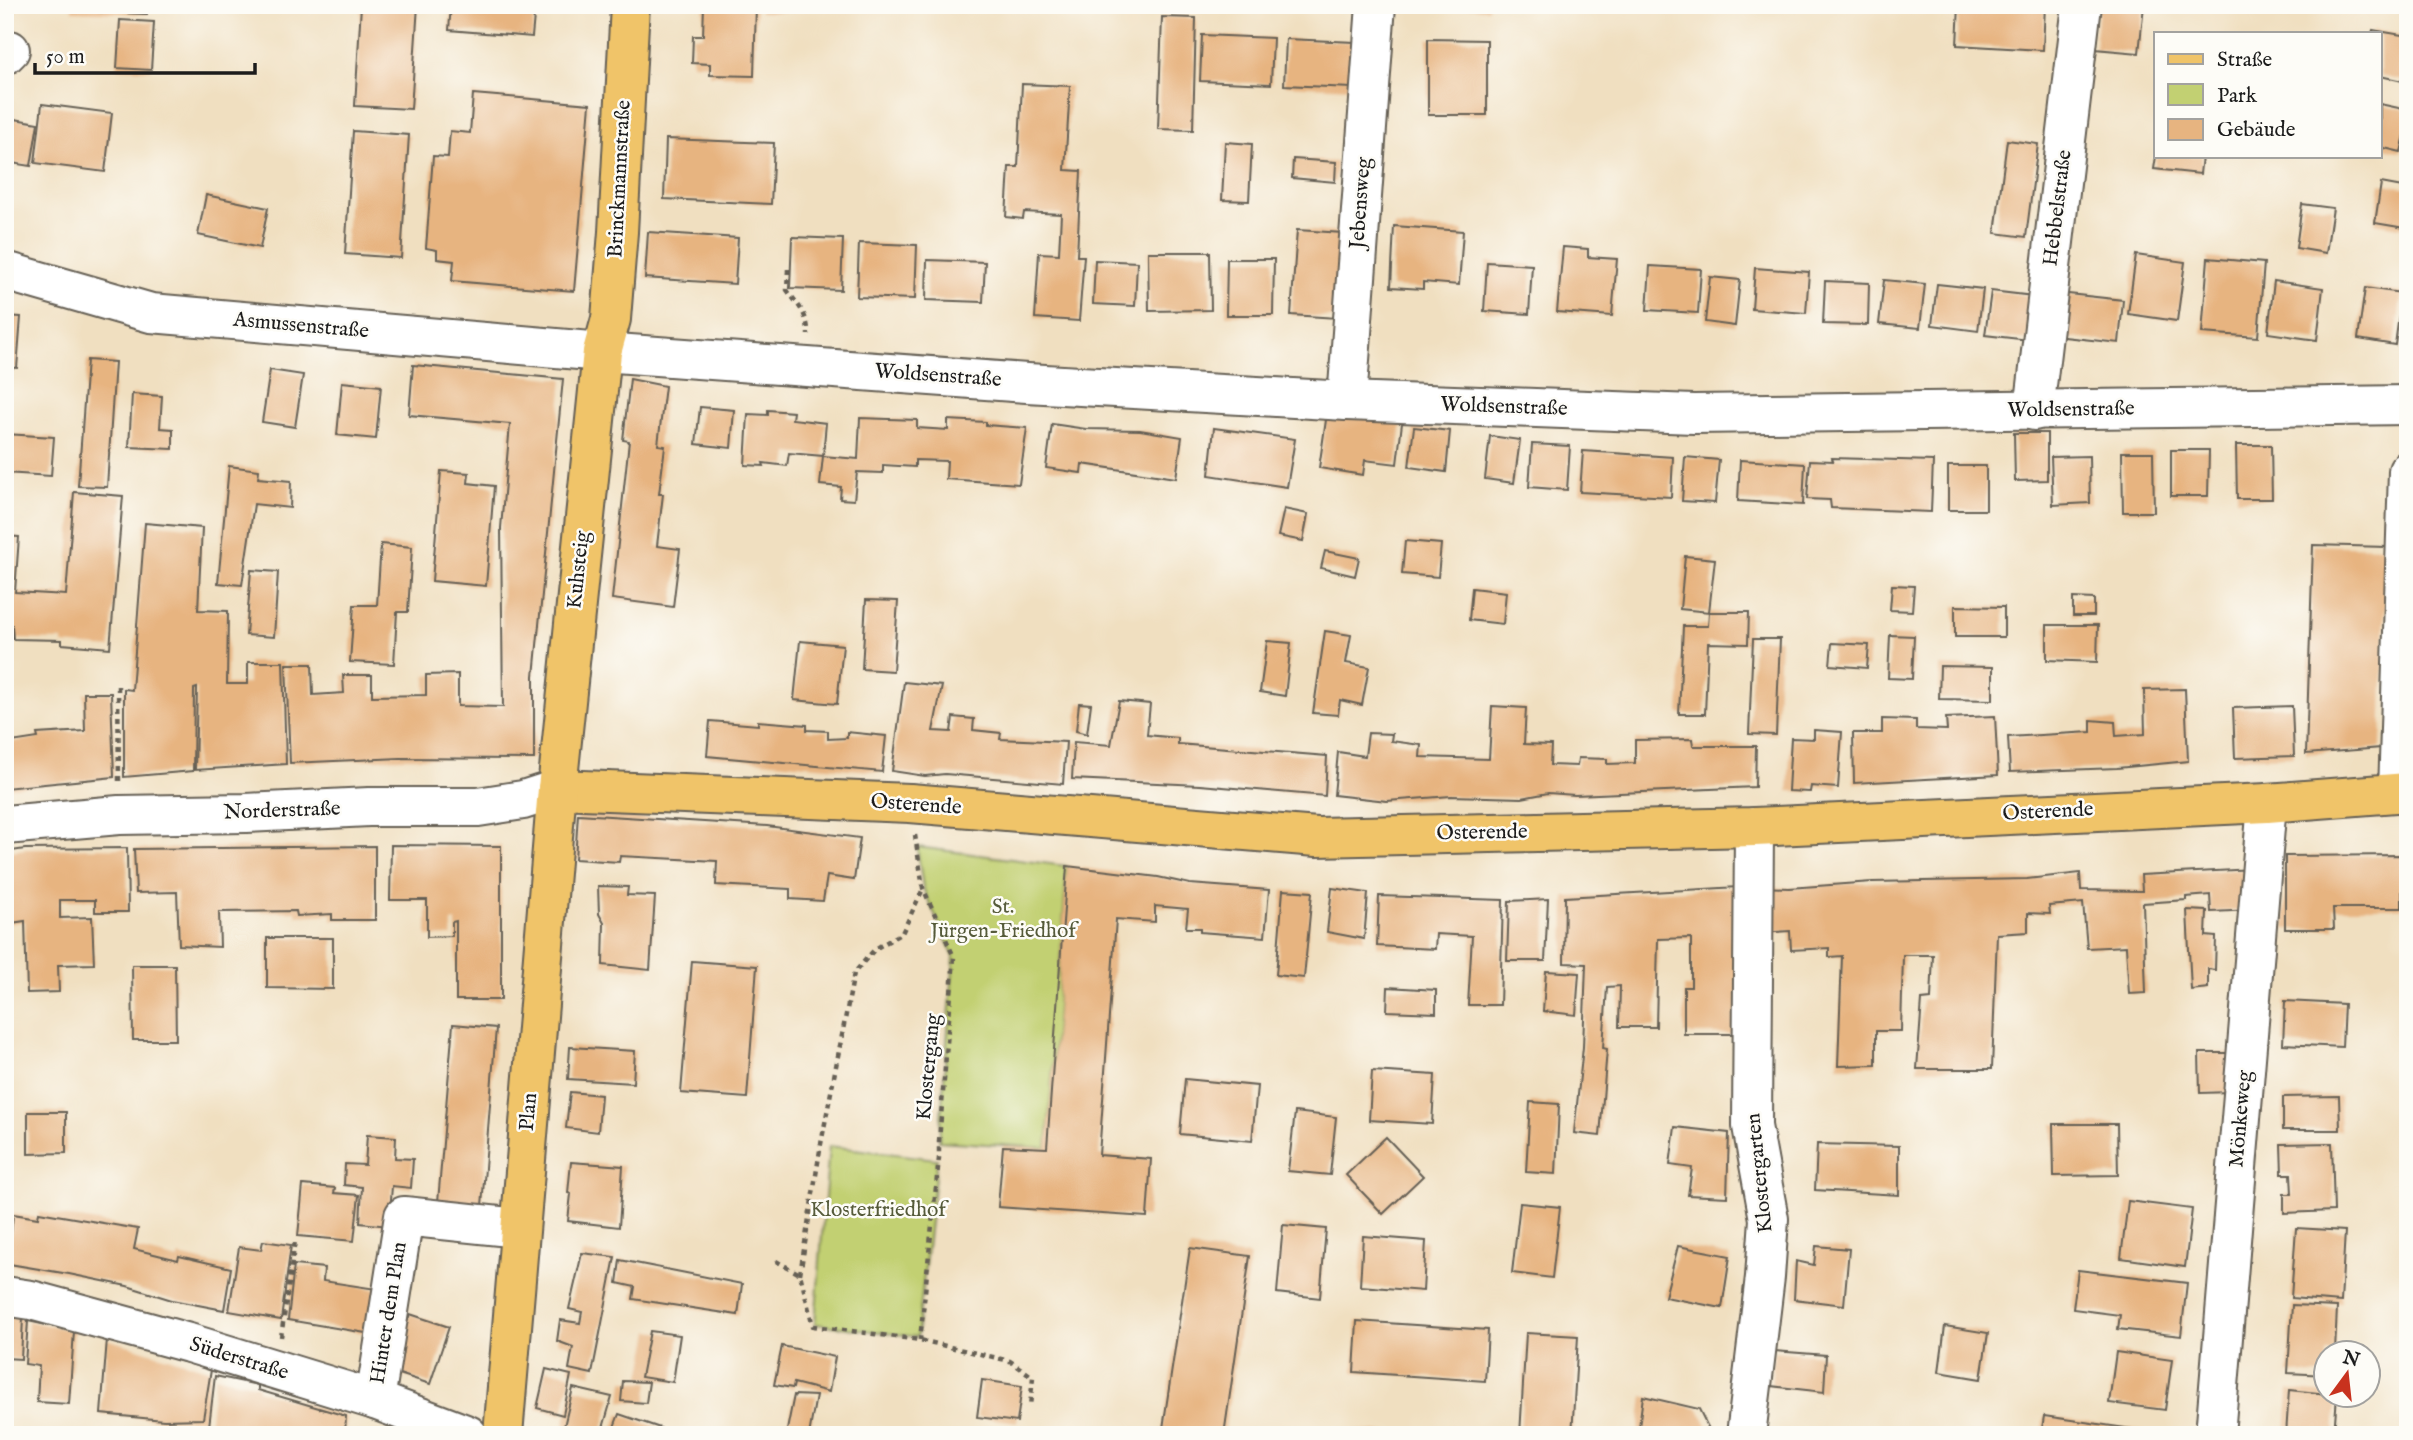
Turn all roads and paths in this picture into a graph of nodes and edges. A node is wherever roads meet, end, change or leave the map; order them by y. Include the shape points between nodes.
1 (629, 5) edge
2 (1262, 5) edge
3 (1376, 5) edge
4 (2082, 5) edge
5 (1277, 6) edge
6 (788, 269) dead end
7 (5, 271) edge
8 (602, 352) junction
9 (805, 366) junction
10 (1347, 401) junction
11 (2408, 405) edge
12 (2034, 411) junction
13 (2408, 471) edge
14 (118, 686) dead end
15 (557, 789) junction
16 (2403, 792) edge
17 (910, 803) junction
18 (2267, 803) junction
19 (119, 814) junction
20 (5, 825) edge
21 (1754, 827) junction
22 (923, 888) junction
23 (519, 1228) junction
24 (295, 1241) dead end
25 (776, 1261) dead end
26 (800, 1274) junction
27 (5, 1296) edge
28 (920, 1340) junction
29 (273, 1369) junction
30 (375, 1400) junction
31 (1030, 1406) dead end
32 (468, 1435) edge
33 (503, 1435) edge
34 (1746, 1435) edge
35 (2215, 1435) edge

1 - 8 main road, Brinckmannstraße via 618,232 611,319
2 - 5 path
3 - 10 street, Jebensweg
4 - 12 street, Hebbelstraße
6 - 9 path via 787,290 802,308 808,328
7 - 8 street, Asmussenstraße via 151,313
8 - 9 street, Woldsenstraße
8 - 15 main road, Kuhsteig
9 - 10 street, Woldsenstraße
10 - 12 street, Woldsenstraße via 1694,414
11 - 12 street, Woldsenstraße
13 - 16 street
14 - 19 path
15 - 17 main road, Osterende
15 - 19 street, Norderstraße via 478,807
15 - 23 main road, Plan
16 - 18 main road, Osterende
17 - 21 main road, Osterende via 1317,837
17 - 22 path, Klostergang
18 - 21 main road, Osterende
18 - 35 street, Mönkeweg
19 - 20 street, Norderstraße
21 - 34 street, Klostergarten via 1752,1126 1769,1219
22 - 26 path via 902,933 875,949 853,973
22 - 28 path, Klostergang via 954,957
23 - 30 street, Hinter dem Plan via 404,1216
23 - 33 main road, Plan
24 - 29 path via 285,1320
25 - 26 path
26 - 28 path via 813,1326
27 - 29 street, Süderstraße
28 - 31 path via 1010,1361 1033,1377
29 - 30 street, Süderstraße
30 - 32 street, Süderstraße

